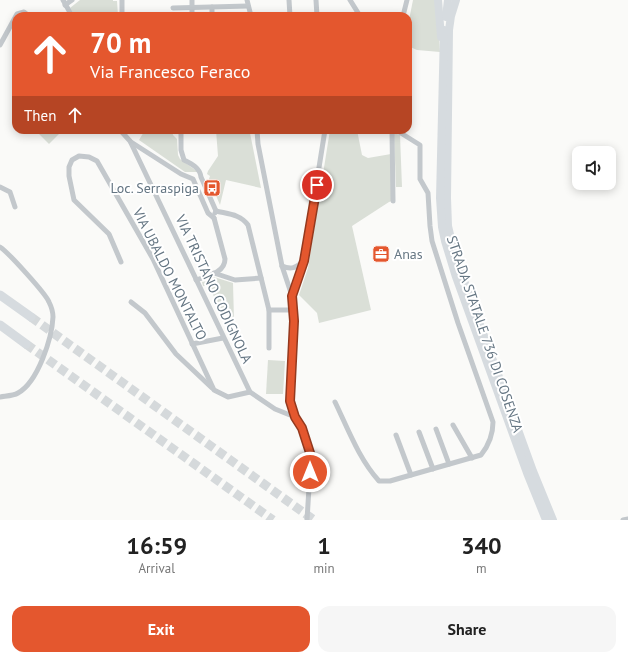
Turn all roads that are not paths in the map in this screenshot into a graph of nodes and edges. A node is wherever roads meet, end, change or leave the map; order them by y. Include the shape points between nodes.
1 (72, 0) edge
2 (122, 0) edge
3 (192, 0) edge
4 (247, 0) edge
5 (289, 0) edge
6 (316, 0) edge
7 (350, 0) edge
8 (438, 0) edge
9 (448, 0) edge
10 (456, 0) edge
11 (405, 1) edge
12 (64, 2) edge
13 (248, 6) junction
14 (212, 7) junction
15 (173, 8) dead end
16 (192, 8) junction
17 (70, 12) edge
18 (122, 12) edge
19 (192, 12) edge
20 (212, 12) edge
21 (250, 12) edge
22 (290, 12) edge
23 (317, 12) edge
24 (358, 12) edge
25 (404, 12) edge
26 (12, 23) edge
27 (0, 45) edge
28 (442, 60) junction
29 (124, 134) edge
30 (181, 134) edge
31 (257, 134) edge
32 (324, 134) edge
33 (392, 134) edge
34 (402, 134) edge
35 (130, 141) junction
36 (201, 177) junction
37 (193, 179) junction
38 (0, 187) edge
39 (393, 201) dead end
40 (15, 207) dead end
41 (216, 211) junction
42 (214, 218) junction
43 (0, 247) edge
44 (304, 261) junction
45 (120, 262) dead end
46 (282, 266) junction
47 (214, 273) junction
48 (261, 278) junction
49 (196, 280) junction
50 (0, 294) edge
51 (292, 296) junction
52 (131, 302) dead end
53 (269, 310) junction
54 (293, 310) junction
55 (31, 317) tunnel mouth
56 (0, 325) edge
57 (223, 338) junction
58 (26, 344) tunnel mouth
59 (192, 344) junction
60 (269, 348) dead end
61 (214, 390) junction
62 (250, 392) junction
63 (0, 397) edge
64 (335, 402) dead end
65 (295, 417) junction
66 (453, 424) dead end
67 (436, 429) dead end
68 (418, 432) dead end
69 (396, 435) dead end
70 (472, 458) junction
71 (449, 464) junction
72 (433, 469) junction
73 (411, 475) junction
74 (628, 519) edge
75 (306, 520) edge
76 (546, 520) edge
77 (553, 520) edge
78 (623, 520) edge

1 - 12 street
2 - 18 street
3 - 16 street
4 - 13 street
5 - 22 street
6 - 23 street
7 - 24 street
8 - 28 highway
9 - 28 highway, STRADA STATALE 736 DI COSENZA
10 - 77 highway, STRADA STATALE 736 DI COSENZA via 449,35 446,198 448,226 462,275
11 - 25 street
12 - 17 street
13 - 14 street
13 - 21 street
14 - 16 street
14 - 20 street
15 - 16 street
16 - 19 street
26 - 27 street
28 - 76 highway, STRADA STATALE 736 DI COSENZA via 440,198 444,241
29 - 35 street, VIA TRISTANO CODIGNOLA
30 - 36 street via 184,160 197,168
31 - 46 street
32 - 44 street
33 - 39 street
34 - 70 street via 420,145 420,180 428,193 432,241 493,422 493,431 486,450
35 - 37 street
35 - 49 street, VIA TRISTANO CODIGNOLA
36 - 37 street
36 - 41 street
37 - 42 street via 208,213
38 - 40 street via 10,192
41 - 42 street
41 - 48 street via 244,219 248,225
42 - 47 street via 225,260 224,267
43 - 63 street via 19,264 49,300 53,315 42,361 30,383 17,394
44 - 46 street via 292,269
44 - 51 street
45 - 59 street, VIA UBALDO MONTALTO via 109,234 74,200 69,172 72,160 76,157 84,156 97,160 152,259
46 - 51 street
47 - 48 street via 234,280
47 - 49 street
48 - 53 street
49 - 57 street, VIA TRISTANO CODIGNOLA
50 - 55 highway
51 - 54 street
52 - 61 street via 145,313 176,354
53 - 54 street
53 - 60 street
54 - 65 street via 290,401
56 - 58 highway
57 - 59 street
57 - 62 street, VIA TRISTANO CODIGNOLA
59 - 61 street, VIA UBALDO MONTALTO
61 - 62 street via 228,397
62 - 65 street, VIA TRISTANO CODIGNOLA via 275,409
64 - 73 street via 369,470 379,481 390,481
65 - 75 street via 302,428 311,456
66 - 70 street
67 - 71 street
68 - 72 street
69 - 73 street
70 - 71 street
71 - 72 street
72 - 73 street
74 - 78 street

